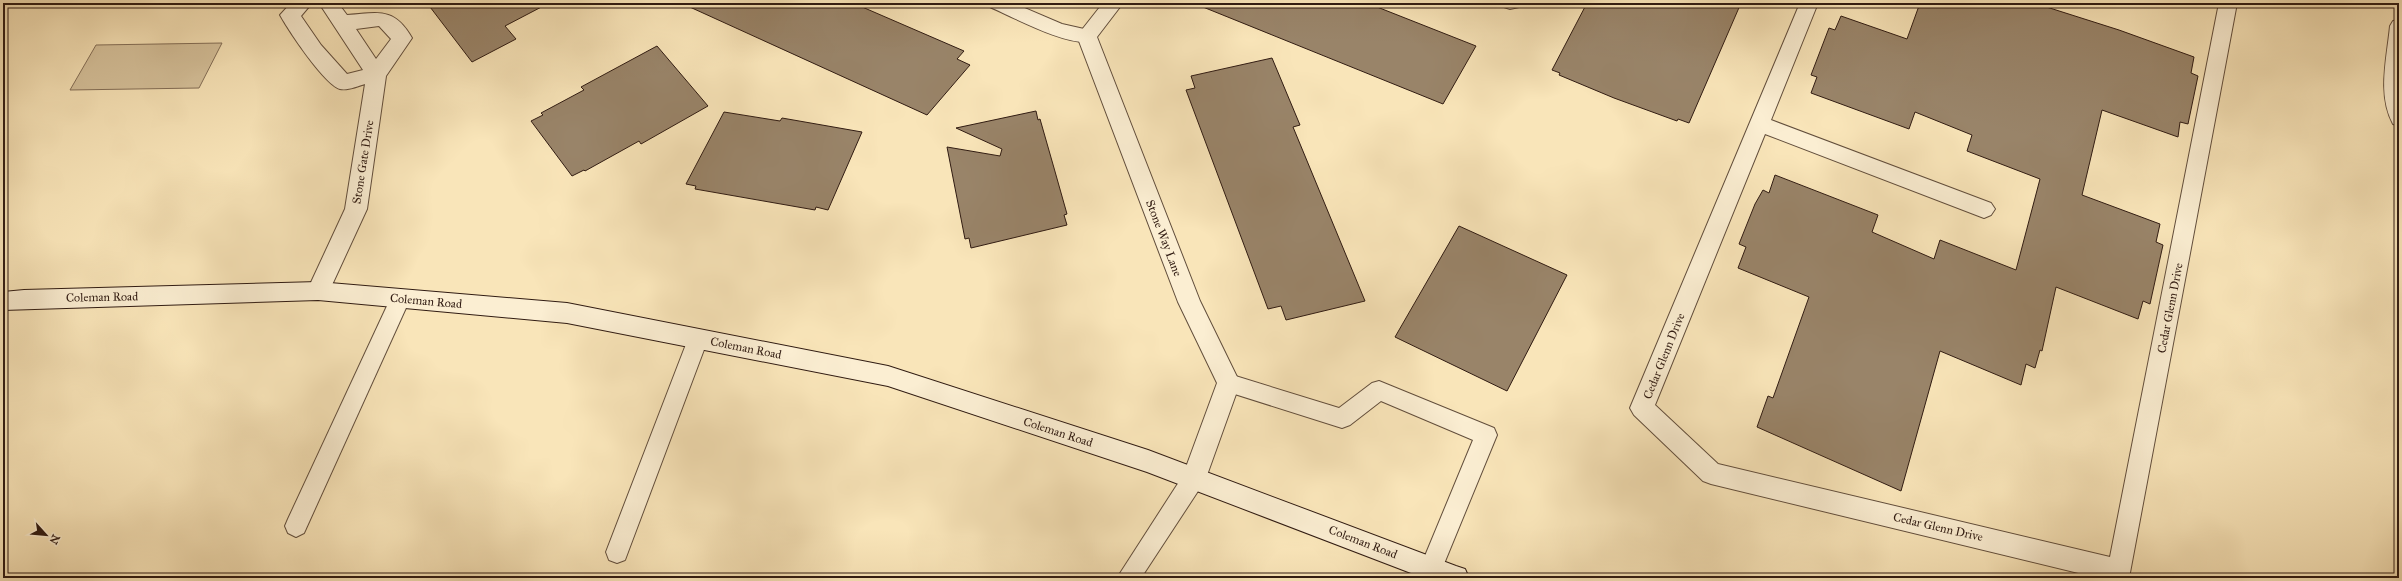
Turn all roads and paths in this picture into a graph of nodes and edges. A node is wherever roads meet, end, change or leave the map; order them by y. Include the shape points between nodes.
1 (303, 3) edge
2 (328, 3) edge
3 (996, 3) edge
4 (1114, 3) edge
5 (1810, 3) edge
6 (2228, 3) edge
7 (342, 23) junction
8 (2398, 34) edge
9 (1087, 36) junction
10 (376, 74) junction
11 (2399, 119) edge
12 (1760, 124) junction
13 (1984, 208) dead end
14 (318, 291) junction
15 (400, 299) junction
16 (3, 301) edge
17 (698, 339) junction
18 (1229, 383) junction
19 (1194, 478) junction
20 (296, 526) dead end
21 (617, 552) dead end
22 (1431, 568) junction
23 (1128, 578) edge
24 (1456, 578) edge

1 - 10 street via 290,15 324,64 343,82
2 - 7 street
3 - 9 lane via 1059,30
4 - 9 street
5 - 12 street, Cedar Glenn Drive
6 - 12 street, Cedar Glenn Drive via 2120,571 1711,473 1642,408
7 - 10 street
7 - 10 street, Stone Gate Drive via 383,19 402,38
8 - 11 lane via 2392,92
9 - 18 street, Stone Way Lane via 1189,302
10 - 14 street, Stone Gate Drive via 356,209
12 - 13 street
14 - 15 street, Coleman Road
14 - 16 street, Coleman Road
15 - 17 street, Coleman Road via 567,313
15 - 20 lane
17 - 19 street, Coleman Road via 888,376
17 - 21 lane
18 - 19 street
18 - 22 lane via 1342,418 1379,390 1486,435
19 - 22 street, Coleman Road
19 - 23 lane
22 - 24 street, Coleman Road

